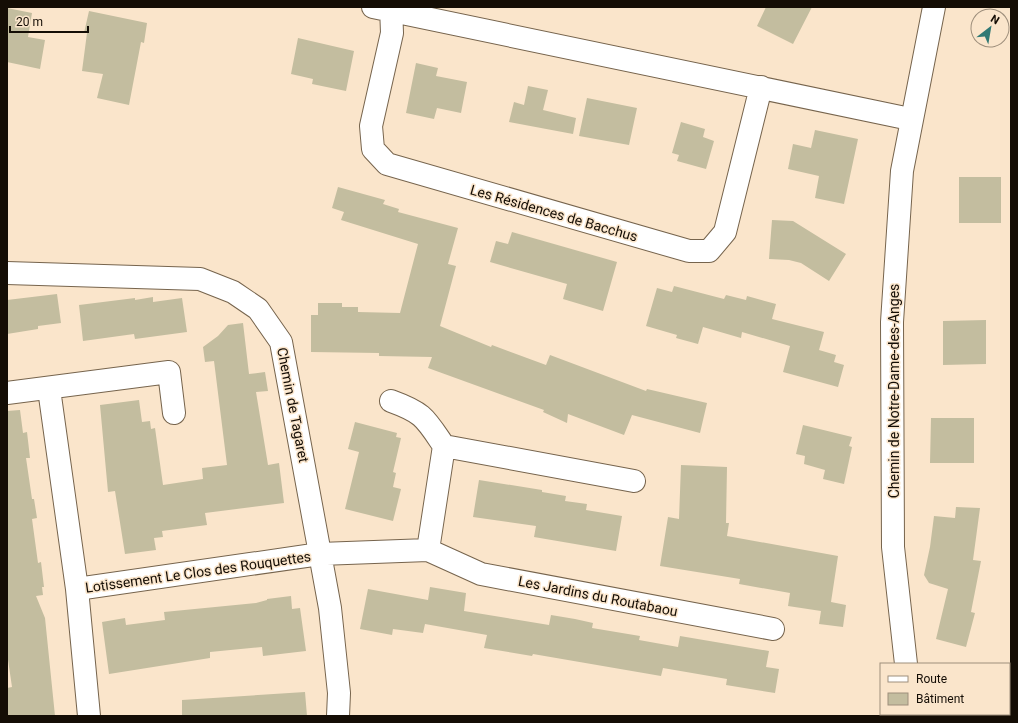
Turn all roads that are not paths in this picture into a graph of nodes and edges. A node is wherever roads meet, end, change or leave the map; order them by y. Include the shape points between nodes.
1 (934, 7) edge
2 (385, 9) edge
3 (761, 87) junction
4 (910, 119) junction
5 (7, 273) edge
6 (49, 389) junction
7 (7, 393) edge
8 (391, 402) dead end
9 (174, 413) dead end
10 (444, 446) junction
11 (634, 482) dead end
12 (428, 550) junction
13 (320, 554) junction
14 (77, 589) junction
15 (773, 629) dead end
16 (906, 663) edge
17 (89, 716) edge
18 (338, 716) edge

1 - 4 street, Chemin de Notre-Dame-des-Anges
2 - 3 street, Les Résidences de Bacchus
2 - 3 street, Les Résidences de Bacchus via 392,33 371,126 373,149 387,164 689,251 709,252 725,232
3 - 4 street, Les Résidences de Bacchus
4 - 16 street, Chemin de Notre-Dame-des-Anges via 898,215 892,322 893,547
5 - 13 street, Chemin de Tagaret via 200,279 233,292 258,309 281,342
6 - 7 street
6 - 9 street via 170,372
6 - 14 street, Lotissement Le Clos des Rouquettes
8 - 10 street via 412,409 424,417
10 - 11 street
10 - 12 street
12 - 13 street, Les Jardins du Routabaou
12 - 15 street, Les Jardins du Routabaou via 481,574
13 - 14 street, Lotissement Le Clos des Rouquettes
13 - 18 street, Chemin de Tagaret via 330,608 339,693
14 - 17 street, Lotissement Le Clos des Rouquettes

